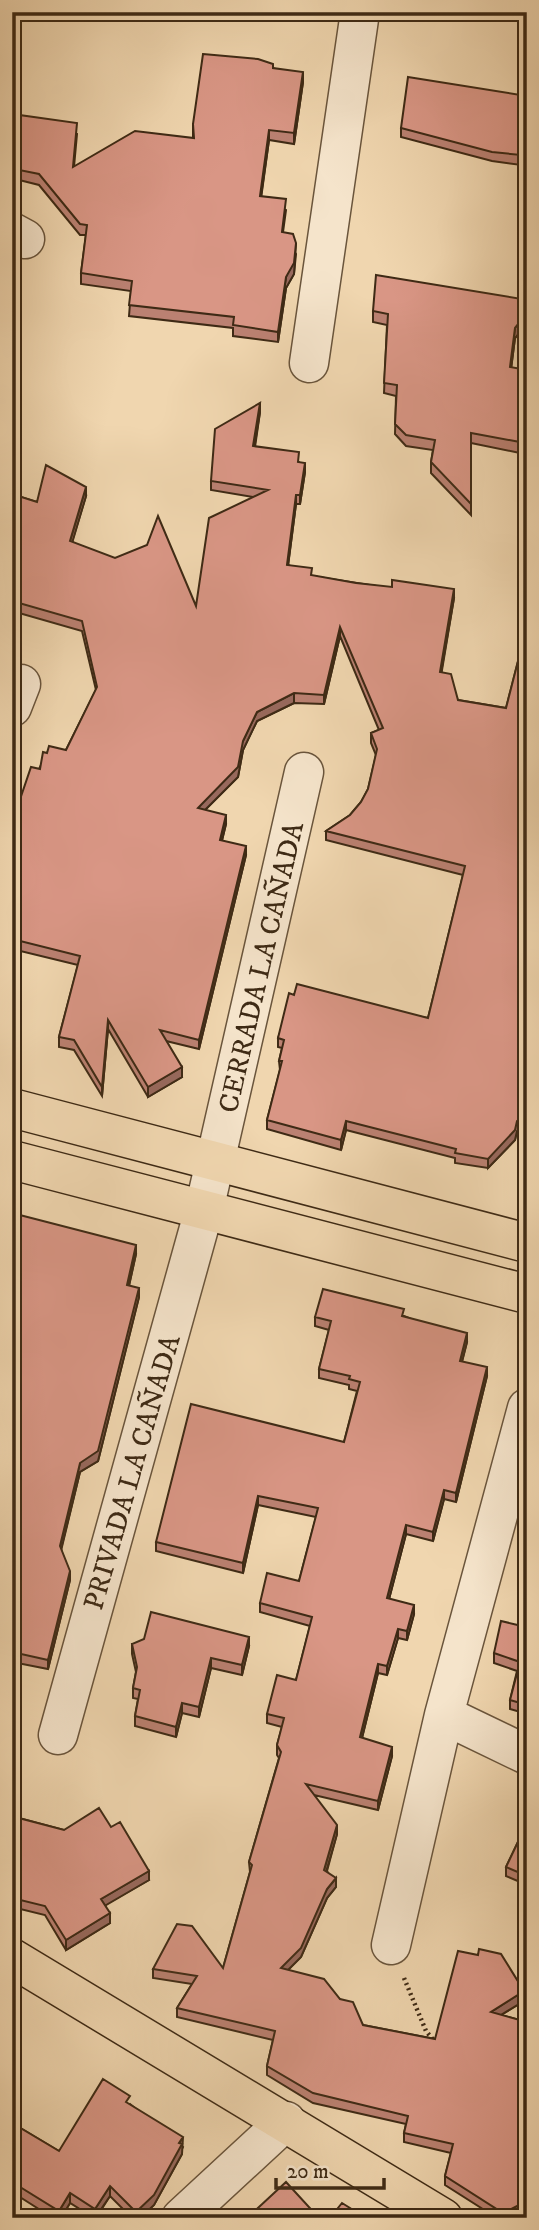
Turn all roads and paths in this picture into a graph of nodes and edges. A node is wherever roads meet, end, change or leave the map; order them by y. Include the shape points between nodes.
1 (360, 12) edge
2 (309, 363) dead end
3 (304, 772) dead end
4 (12, 1108) edge
5 (12, 1160) edge
6 (215, 1163) junction
7 (204, 1210) junction
8 (527, 1243) edge
9 (527, 1294) edge
10 (527, 1408) edge
11 (444, 1715) junction
12 (58, 1735) dead end
13 (527, 1755) edge
14 (391, 1945) joint
15 (12, 1958) edge
16 (443, 2052) edge
17 (286, 2121) junction
18 (181, 2218) edge
19 (443, 2218) edge

1 - 2 street
3 - 6 street, CERRADA LA CAÑADA
4 - 6 main road
5 - 7 main road
6 - 7 street, CERRADA LA CAÑADA
6 - 8 main road
7 - 9 main road
7 - 12 street, PRIVADA LA CAÑADA
10 - 11 street
11 - 13 street
11 - 14 street
14 - 16 path via 426,2031
15 - 17 main road
17 - 18 street
17 - 19 main road

